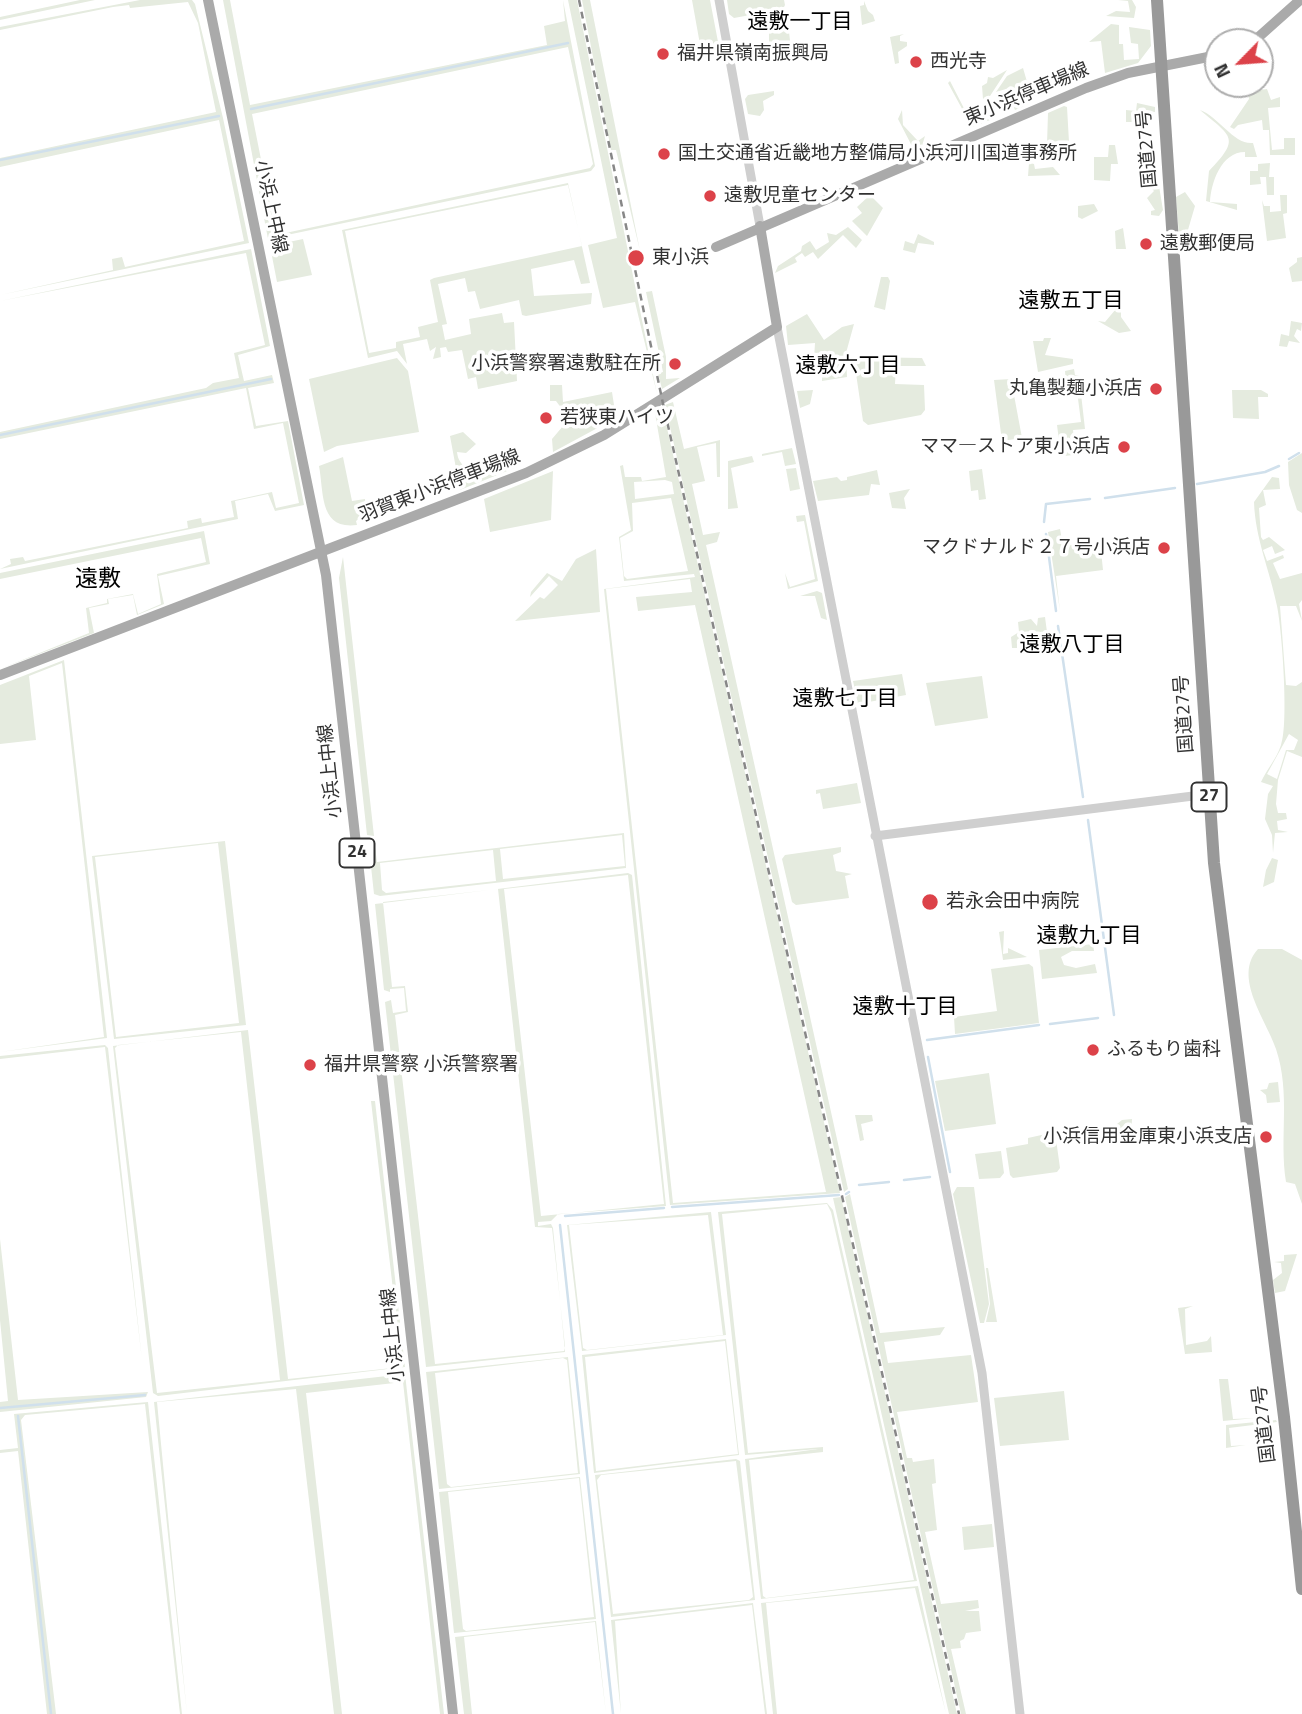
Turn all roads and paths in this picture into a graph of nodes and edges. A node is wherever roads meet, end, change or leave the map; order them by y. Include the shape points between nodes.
1 (208, 0) edge
2 (719, 0) edge
3 (1157, 0) edge
4 (1300, 0) edge
5 (1269, 28) edge
6 (1204, 58) edge
7 (1161, 67) junction
8 (760, 226) junction
9 (716, 247) dead end
10 (777, 327) junction
11 (322, 552) junction
12 (0, 675) edge
13 (1209, 794) junction
14 (875, 836) junction
15 (1302, 1589) edge
16 (453, 1714) edge
17 (1020, 1714) edge

1 - 11 main road, 小浜上中線 / 24
2 - 8 street
3 - 7 highway, 国道27号 / 27
4 - 5 main road
6 - 7 main road, 東小浜停車場線
7 - 8 main road, 東小浜停車場線 via 1086,88
7 - 13 highway, 国道27号 / 27
8 - 9 main road, 東小浜停車場線
8 - 10 main road
10 - 11 main road, 羽賀東小浜停車場線 via 567,455
10 - 14 street
11 - 12 main road, 羽賀東小浜停車場線
11 - 16 main road, 小浜上中線 / 24
13 - 14 street
13 - 15 highway, 国道27号 / 27 via 1218,908
14 - 17 street via 985,1396

